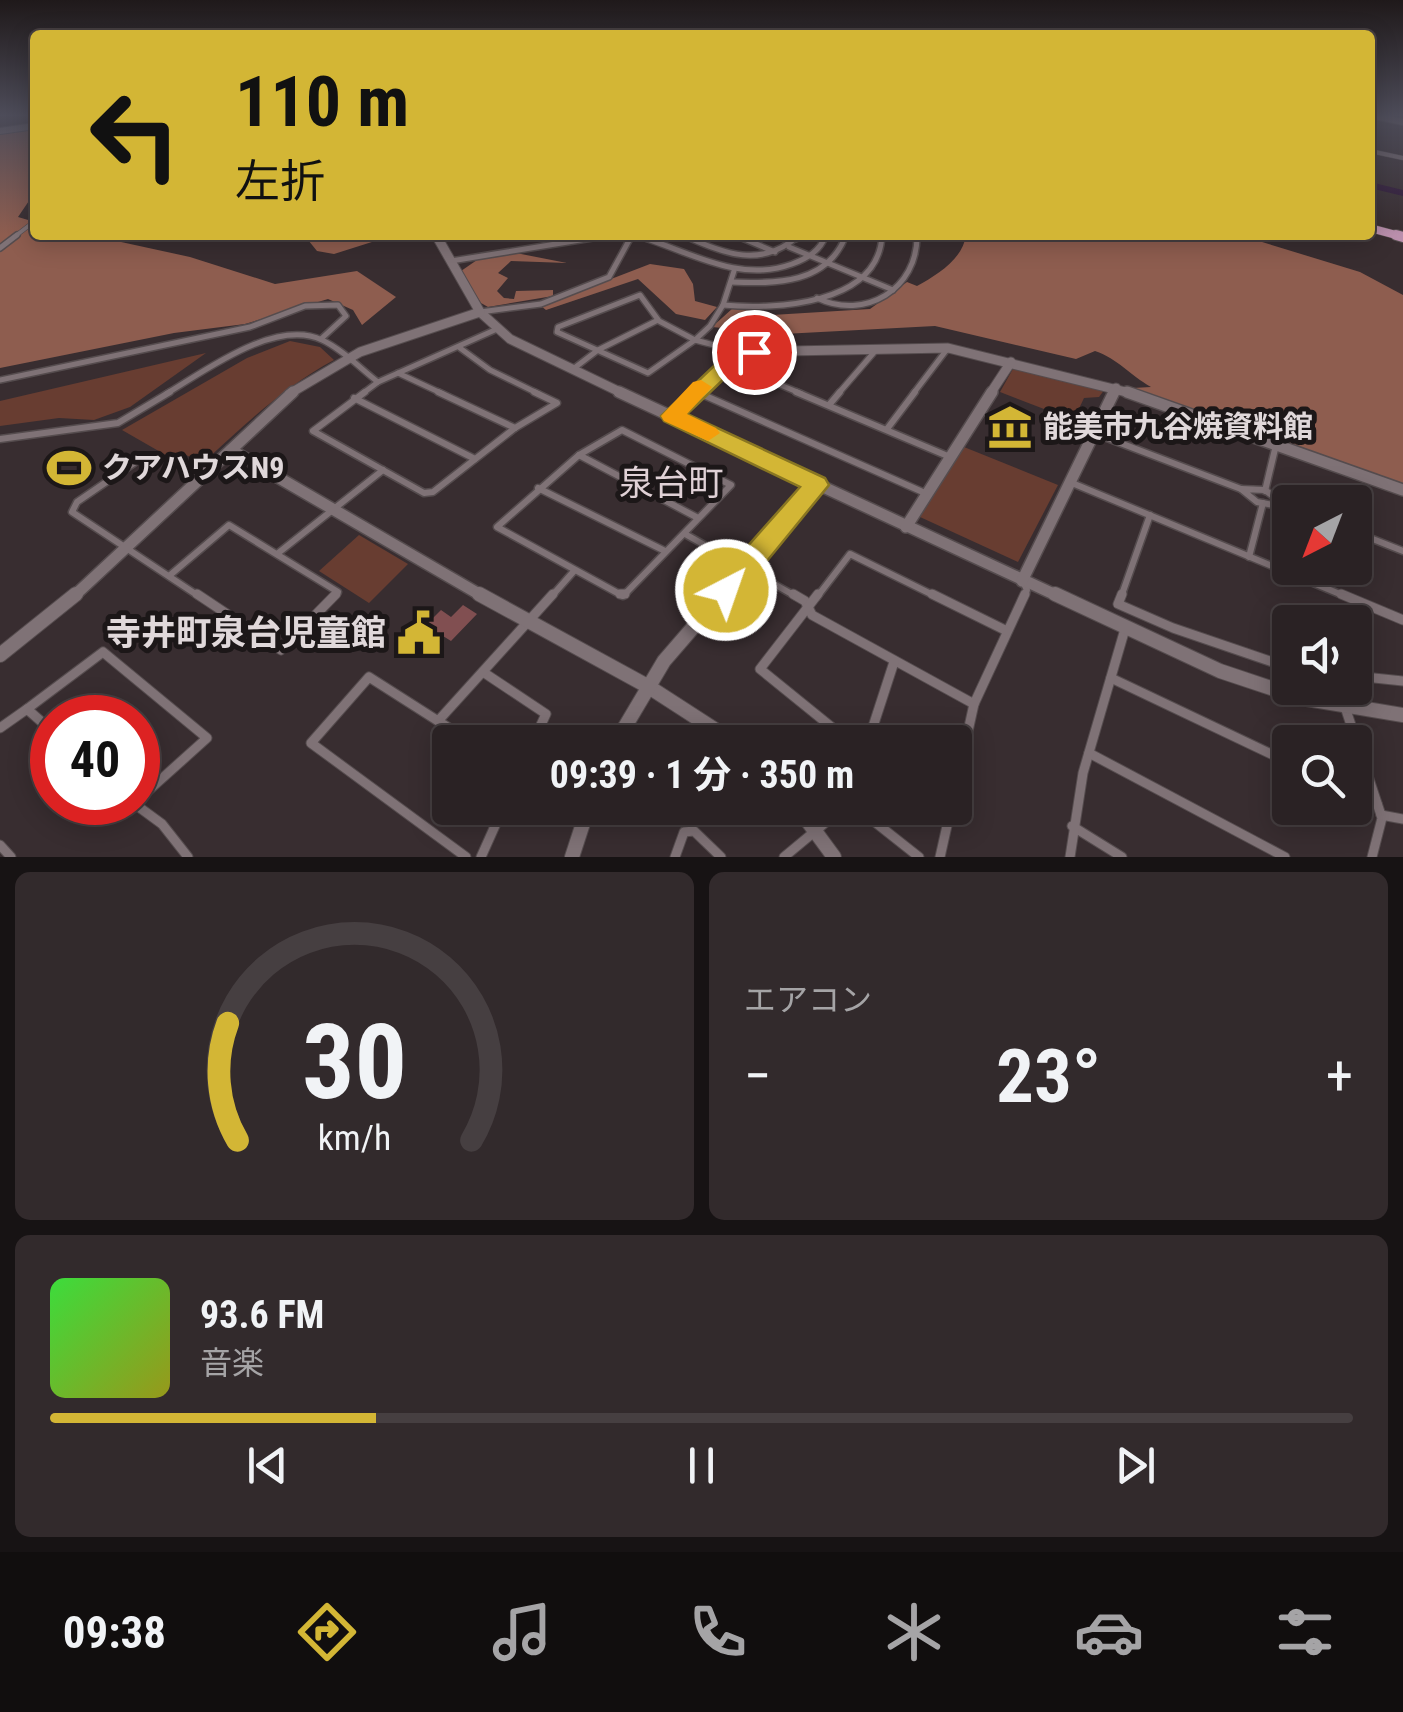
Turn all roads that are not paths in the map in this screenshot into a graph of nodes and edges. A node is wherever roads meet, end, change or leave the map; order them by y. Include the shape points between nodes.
1 (30, 225) edge
2 (1375, 231) edge
3 (1403, 239) edge
4 (439, 240) edge
5 (517, 240) edge
6 (578, 240) edge
7 (631, 240) edge
8 (648, 240) edge
9 (695, 240) edge
10 (746, 240) edge
11 (794, 240) edge
12 (826, 240) edge
13 (844, 240) edge
14 (882, 240) edge
15 (917, 240) edge
16 (788, 247) junction
17 (0, 248) edge
18 (520, 249) junction
19 (776, 253) junction
20 (810, 256) junction
21 (450, 262) junction
22 (830, 264) junction
23 (734, 271) junction
24 (860, 277) junction
25 (730, 282) junction
26 (894, 290) junction
27 (817, 298) junction
28 (723, 305) junction
29 (480, 312) junction
30 (658, 320) junction
31 (497, 329) junction
32 (322, 339) junction
33 (692, 340) junction
34 (460, 348) junction
35 (948, 348) junction
36 (876, 349) junction
37 (598, 350) junction
38 (741, 352) junction
39 (348, 358) junction
40 (728, 362) junction
41 (1012, 362) junction
42 (572, 370) junction
43 (398, 374) junction
44 (0, 380) edge
45 (378, 382) junction
46 (1116, 388) junction
47 (696, 392) junction
48 (354, 398) junction
49 (829, 405) junction
50 (672, 416) junction
51 (515, 428) junction
52 (887, 429) junction
53 (1094, 433) junction
54 (0, 440) edge
55 (1276, 444) junction
56 (231, 450) junction
57 (579, 455) junction
58 (951, 458) junction
59 (475, 459) junction
60 (134, 463) dead end
61 (383, 470) junction
62 (1069, 482) junction
63 (817, 485) junction
64 (538, 488) junction
65 (1241, 489) junction
66 (1403, 490) edge
67 (1265, 491) junction
68 (926, 494) junction
69 (1272, 496) edge
70 (1262, 503) junction
71 (1272, 505) edge
72 (332, 509) junction
73 (1150, 516) junction
74 (698, 518) junction
75 (906, 527) junction
76 (684, 534) junction
77 (1372, 539) edge
78 (128, 547) junction
79 (1403, 551) edge
80 (665, 552) junction
81 (277, 554) junction
82 (1250, 556) junction
83 (746, 567) junction
84 (574, 571) junction
85 (170, 576) junction
86 (1022, 581) junction
87 (808, 608) junction
88 (1403, 620) edge
89 (530, 622) junction
90 (1126, 628) junction
91 (1008, 630) junction
92 (0, 655) edge
93 (894, 662) junction
94 (1272, 662) edge
95 (484, 672) junction
96 (1111, 678) junction
97 (1372, 678) edge
98 (1403, 681) edge
99 (648, 688) junction
100 (46, 695) edge
101 (154, 695) edge
102 (160, 700) edge
103 (974, 704) junction
104 (30, 707) edge
105 (1345, 707) junction
106 (27, 709) junction
107 (30, 712) edge
108 (1403, 715) edge
109 (438, 721) junction
110 (444, 725) edge
111 (541, 725) edge
112 (626, 725) edge
113 (707, 725) edge
114 (829, 725) edge
115 (874, 725) edge
116 (969, 725) edge
117 (0, 728) edge
118 (1088, 753) junction
119 (1272, 754) edge
120 (160, 779) edge
121 (1372, 805) edge
122 (1380, 810) junction
123 (1403, 819) edge
124 (160, 822) edge
125 (495, 825) edge
126 (582, 825) edge
127 (813, 825) edge
128 (821, 825) edge
129 (879, 825) edge
130 (947, 825) edge
131 (1072, 826) junction
132 (816, 829) junction
133 (0, 845) edge
134 (11, 857) edge
135 (188, 857) edge
136 (466, 857) edge
137 (481, 857) edge
138 (572, 857) edge
139 (675, 857) edge
140 (721, 857) edge
141 (784, 857) edge
142 (834, 857) edge
143 (919, 857) edge
144 (940, 857) edge
145 (1070, 857) edge
146 (1122, 857) edge
147 (1284, 857) edge
148 (1372, 857) edge

1 - 17 street
2 - 3 main road
4 - 21 street
5 - 18 street
6 - 18 street
7 - 29 street via 609,278 541,304
8 - 23 street
9 - 19 street via 727,254
10 - 19 street
11 - 16 street
12 - 20 street
13 - 22 street
14 - 24 street via 880,257
15 - 26 street via 917,262
16 - 19 street
16 - 20 street
18 - 21 street
20 - 22 street
20 - 23 street via 777,270
21 - 29 street
22 - 24 street
22 - 25 street via 790,280
23 - 25 street
24 - 26 street
24 - 27 street
25 - 28 street
26 - 27 street via 874,305 829,307
27 - 28 street via 788,306
28 - 33 street via 708,331
29 - 31 street
29 - 39 street
30 - 33 street
30 - 37 street
30 - 37 street via 640,295 558,327
31 - 34 street
31 - 42 street
32 - 39 street
32 - 44 street via 343,322 345,310 304,306 250,327
32 - 54 street via 286,335 248,346 118,423
33 - 37 street via 648,373
33 - 38 street
34 - 43 street
34 - 51 street via 558,403
35 - 36 street
35 - 41 street
35 - 52 street
36 - 38 street
36 - 49 street
37 - 42 street
38 - 40 street
39 - 45 street
39 - 56 street via 288,394
40 - 47 street
40 - 49 street
41 - 46 street
41 - 58 street
42 - 50 street
43 - 45 street
43 - 51 street
45 - 48 street
46 - 53 street
46 - 55 street
47 - 50 street
47 - 68 street
48 - 59 street
48 - 61 street via 314,430 316,436
49 - 52 street
50 - 63 street
51 - 59 street
52 - 58 street
53 - 62 street
53 - 65 street
55 - 66 street
55 - 67 street
56 - 72 street
56 - 78 street
57 - 64 street
57 - 74 street
57 - 74 street via 622,430 732,485
58 - 68 street
59 - 61 street via 433,492
60 - 78 street via 72,512
61 - 72 street
62 - 73 street
62 - 86 street
63 - 75 street
63 - 83 street
64 - 80 street
64 - 84 street via 497,527
65 - 67 street
65 - 70 street
67 - 69 street
68 - 75 street
70 - 71 street
70 - 82 street
72 - 81 street
72 - 89 street
73 - 82 street
73 - 94 street via 1118,604
74 - 76 street
75 - 86 street
76 - 80 street
76 - 83 street
77 - 79 street
78 - 85 street
78 - 92 street
80 - 84 street via 622,596
81 - 85 street via 229,526
81 - 85 street via 338,592 281,650
82 - 88 street
83 - 87 street
83 - 99 street
84 - 89 street
86 - 90 street
86 - 91 street via 1027,590
87 - 91 street via 850,554
87 - 93 street
87 - 114 street via 760,668
89 - 95 street
89 - 99 street
90 - 96 street
90 - 105 street via 1244,680
91 - 103 street
93 - 103 street
93 - 115 street
95 - 109 street
95 - 111 street via 546,714
96 - 118 street
96 - 119 street
97 - 98 street
99 - 112 street
99 - 113 street
100 - 101 street via 103,652
102 - 120 street via 206,738
103 - 116 street
104 - 106 street
105 - 108 street
105 - 122 street
106 - 107 street
106 - 117 street
109 - 110 street
109 - 136 street via 369,678 311,743
118 - 131 street
118 - 147 street
121 - 122 street
122 - 123 street
122 - 148 street
124 - 135 street
125 - 137 street
126 - 138 street
127 - 132 street
128 - 132 street
129 - 143 street
130 - 144 street
131 - 145 street
131 - 146 street
132 - 141 street
132 - 142 street
133 - 134 street
139 - 140 street via 684,832 694,831

